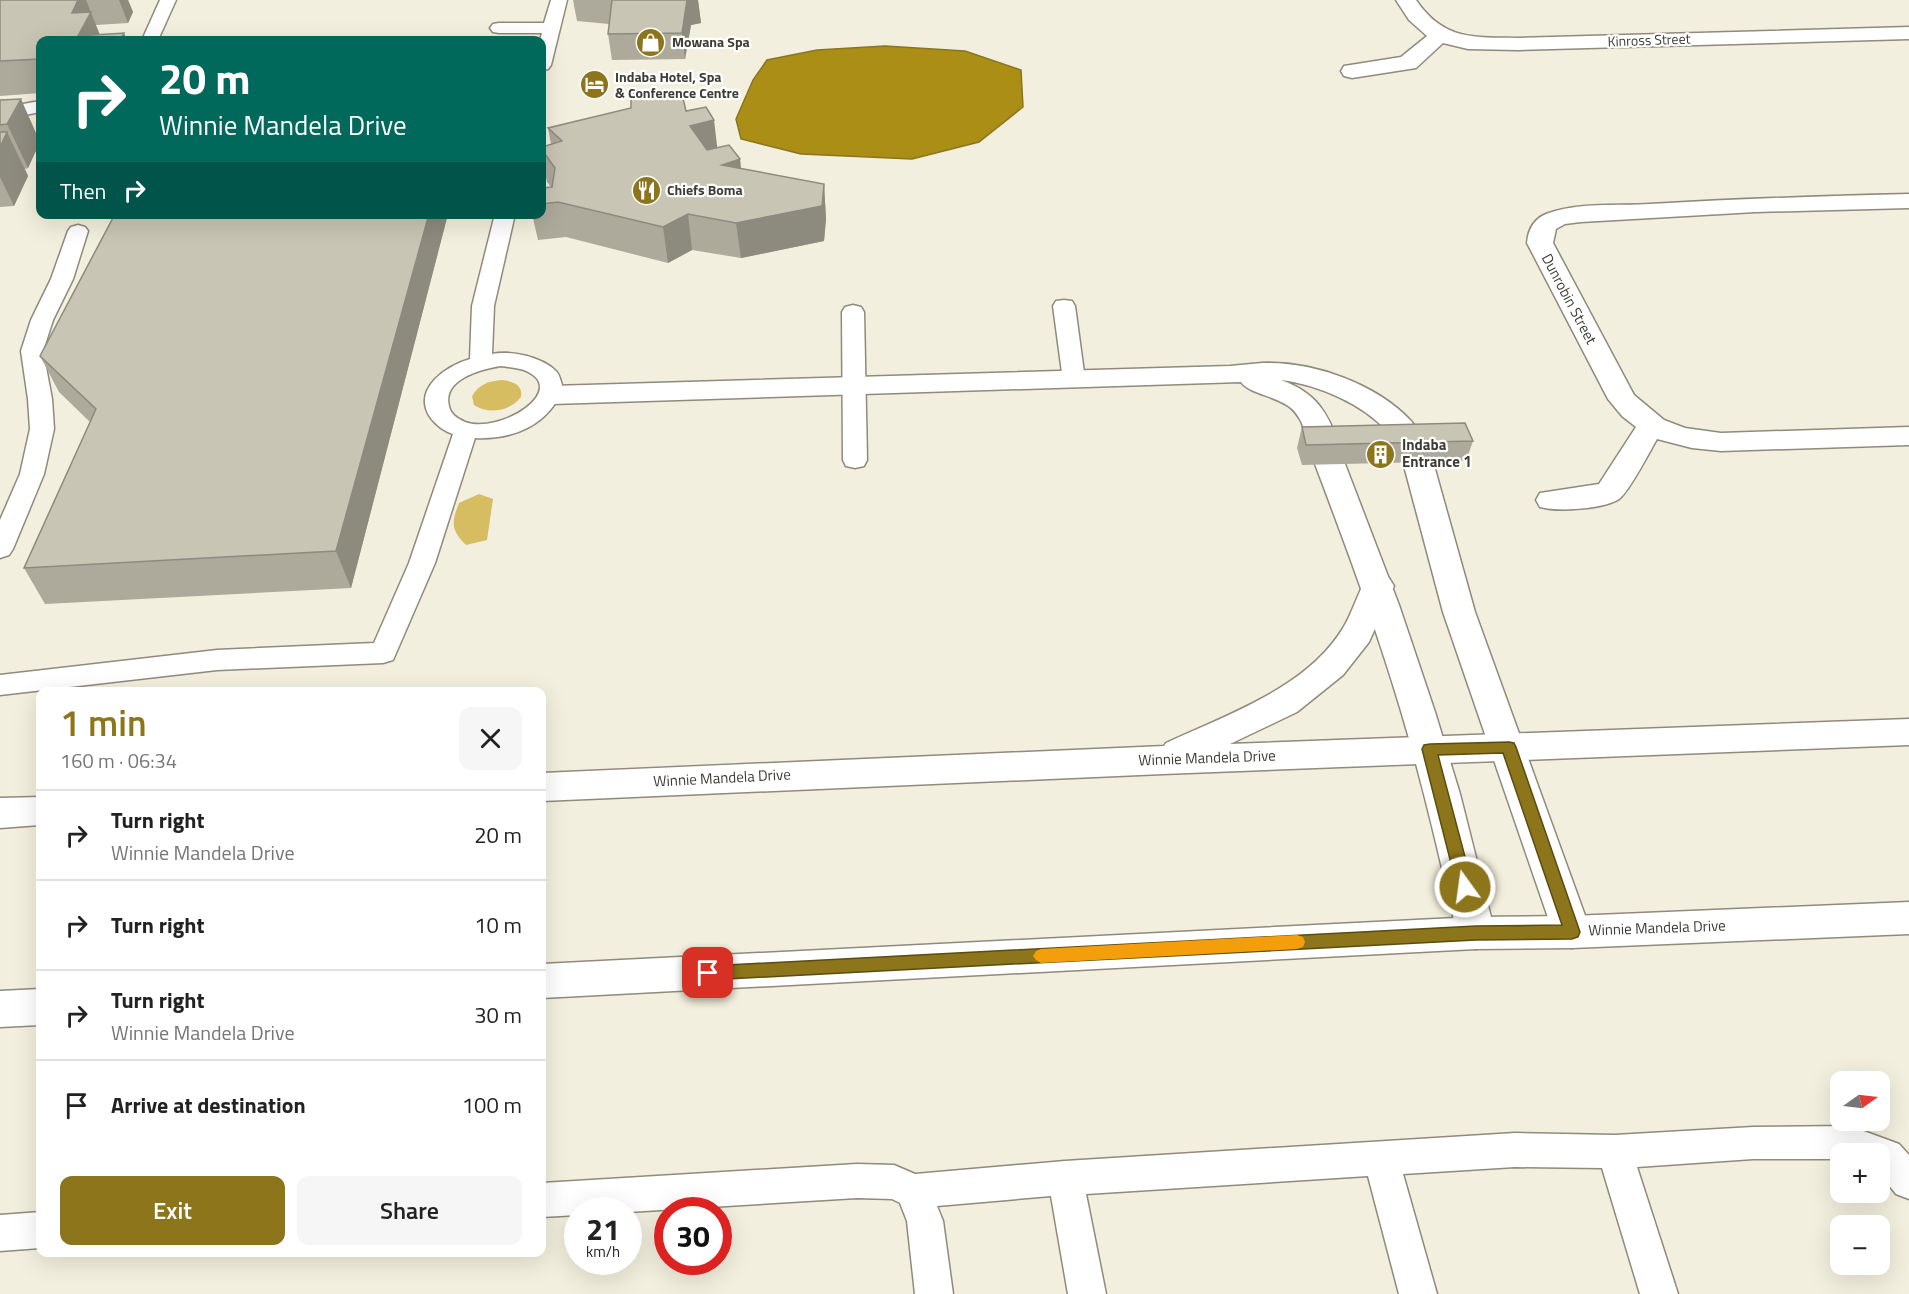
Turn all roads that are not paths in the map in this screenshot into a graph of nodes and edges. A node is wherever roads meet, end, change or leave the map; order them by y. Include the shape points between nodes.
1 (168, 0) edge
2 (559, 0) edge
3 (1406, 0) edge
4 (499, 28) dead end
5 (552, 28) junction
6 (1909, 33) edge
7 (1440, 35) junction
8 (152, 36) edge
9 (546, 50) edge
10 (1352, 71) dead end
11 (36, 108) edge
12 (0, 114) edge
13 (1909, 201) edge
14 (504, 219) edge
15 (78, 231) dead end
16 (1064, 306) dead end
17 (853, 312) dead end
18 (482, 362) junction
19 (1230, 375) junction
20 (1074, 380) junction
21 (854, 386) junction
22 (552, 395) junction
23 (1651, 426) junction
24 (466, 430) junction
25 (1909, 436) edge
26 (855, 460) dead end
27 (1551, 500) dead end
28 (0, 549) edge
29 (1378, 586) junction
30 (0, 685) edge
31 (1909, 732) edge
32 (1509, 747) junction
33 (1430, 749) junction
34 (1163, 760) junction
35 (546, 787) edge
36 (36, 811) edge
37 (0, 813) edge
38 (1909, 918) edge
39 (1572, 932) junction
40 (1476, 933) junction
41 (546, 981) edge
42 (36, 1007) edge
43 (0, 1009) edge
44 (1616, 1152) junction
45 (1381, 1159) junction
46 (1065, 1178) junction
47 (1909, 1182) edge
48 (913, 1191) junction
49 (546, 1200) edge
50 (36, 1230) edge
51 (0, 1233) edge
52 (934, 1294) edge
53 (1088, 1294) edge
54 (1418, 1294) edge
55 (1659, 1294) edge

1 - 8 lane
2 - 5 lane
3 - 7 street, Kinross Street via 1423,26
4 - 5 lane
5 - 9 lane
6 - 7 street, Kinross Street via 1518,44 1476,43
7 - 10 street via 1408,63
11 - 12 lane
13 - 23 street, Dunrobin Street via 1581,215 1546,224 1540,232 1540,243 1622,399
14 - 18 lane via 483,306
15 - 28 lane via 32,351 42,429 32,474
16 - 20 lane
17 - 21 lane
18 - 22 lane via 519,360 534,365 546,373 552,383
18 - 24 lane via 451,376 436,397 442,417
19 - 20 street
19 - 29 street via 1272,386 1311,410
19 - 32 street via 1268,371 1305,376 1351,392 1382,411 1408,436 1459,612
20 - 21 street
21 - 22 street
21 - 26 lane
22 - 24 lane via 535,416 520,424 484,432
23 - 25 street, Dunrobin Street via 1684,438 1721,442
23 - 27 street via 1610,491 1598,496
24 - 30 lane via 422,562 383,653 217,660
29 - 33 street
29 - 34 street via 1357,634 1331,666 1285,703
31 - 32 street, Winnie Mandela Drive
32 - 33 street, Winnie Mandela Drive
32 - 39 street
33 - 34 street, Winnie Mandela Drive
33 - 40 street
34 - 35 street, Winnie Mandela Drive
36 - 37 street
38 - 39 street, Winnie Mandela Drive
39 - 40 street, Winnie Mandela Drive
40 - 41 street, Winnie Mandela Drive
42 - 43 street
44 - 45 lane via 1515,1150
44 - 47 lane via 1753,1143 1850,1142 1887,1156
44 - 55 lane
45 - 46 lane
45 - 54 lane
46 - 48 lane
46 - 53 lane
48 - 49 lane via 894,1182 856,1181
48 - 52 lane via 925,1221
50 - 51 lane

